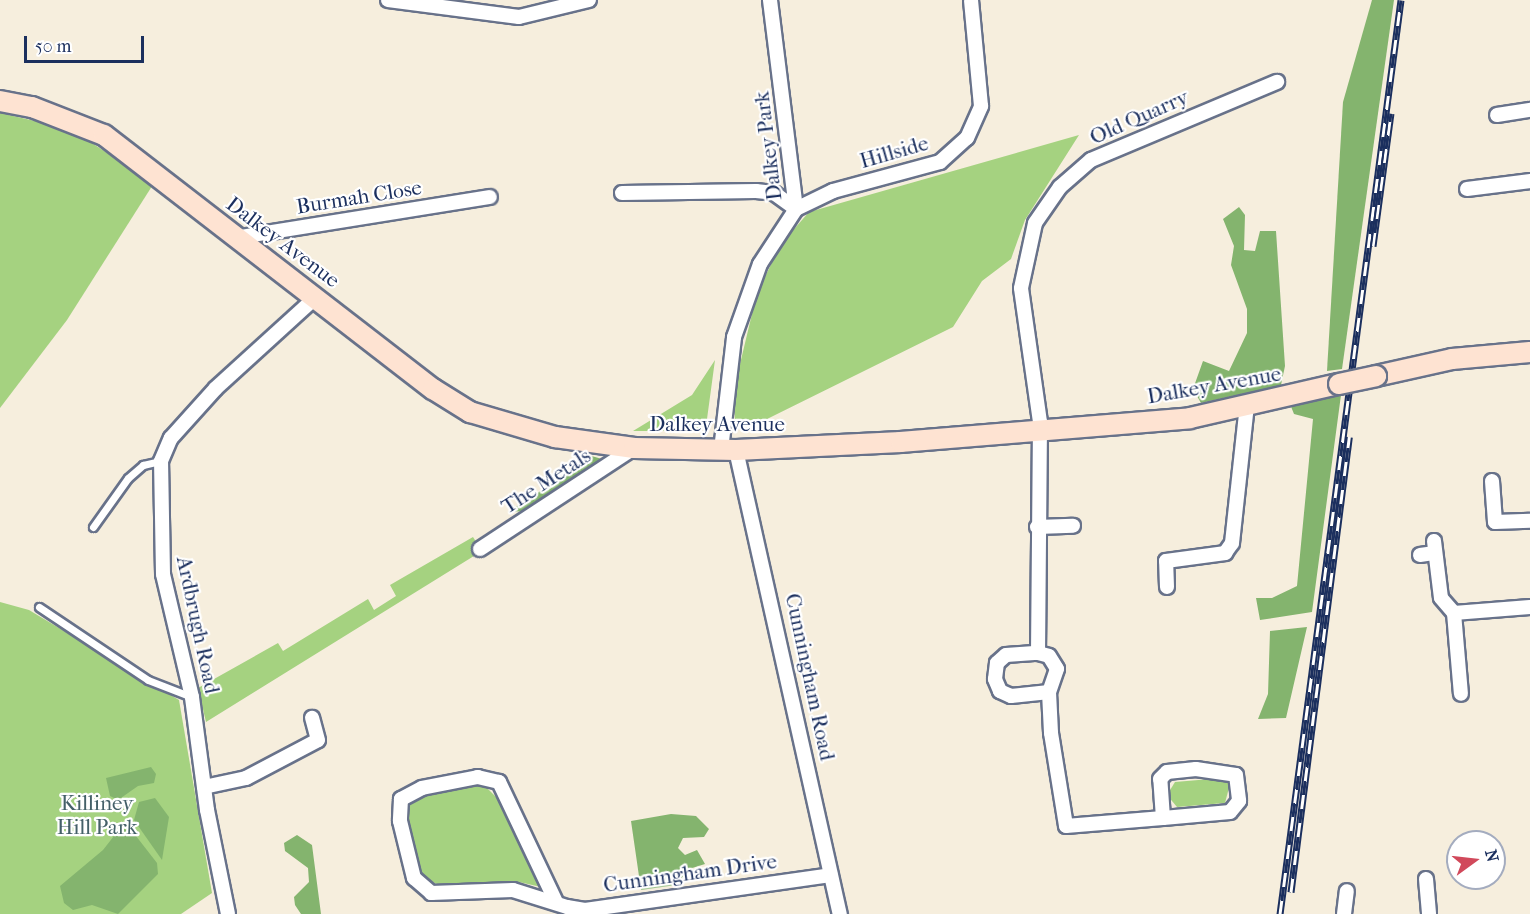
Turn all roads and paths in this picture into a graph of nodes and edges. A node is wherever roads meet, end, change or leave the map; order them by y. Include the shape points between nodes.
1 (388, 0) edge
2 (589, 0) edge
3 (770, 0) edge
4 (971, 0) edge
5 (474, 6) edge
6 (1278, 82) dead end
7 (0, 101) edge
8 (1530, 110) edge
9 (1497, 115) dead end
10 (1530, 181) edge
11 (1467, 189) dead end
12 (622, 193) dead end
13 (490, 197) dead end
14 (796, 209) junction
15 (234, 238) junction
16 (315, 298) junction
17 (1530, 352) edge
18 (1247, 406) junction
19 (1038, 430) junction
20 (634, 448) junction
21 (729, 450) junction
22 (161, 461) junction
23 (1492, 480) dead end
24 (1530, 521) edge
25 (1073, 526) dead end
26 (93, 527) dead end
27 (1037, 527) junction
28 (480, 549) dead end
29 (1420, 555) dead end
30 (1167, 587) dead end
31 (39, 606) dead end
32 (1530, 607) edge
33 (1454, 613) junction
34 (1038, 653) junction
35 (1049, 692) junction
36 (1461, 694) dead end
37 (192, 698) junction
38 (312, 718) dead end
39 (204, 787) junction
40 (1163, 818) junction
41 (831, 874) junction
42 (1426, 879) dead end
43 (1347, 891) dead end
44 (556, 902) junction
45 (631, 909) edge
46 (228, 914) edge
47 (840, 914) edge
48 (1344, 914) edge
49 (1429, 914) edge

1 - 5 street
2 - 5 street via 519,17
3 - 14 street, Dalkey Park
4 - 14 street, Hillside via 982,94 967,138 932,166 833,191
6 - 19 street, Old Quarry via 1091,160 1060,187 1035,223 1021,288
7 - 15 street, Dalkey Avenue via 32,107 104,135 146,163
8 - 9 street
10 - 11 street
12 - 14 street via 756,190 774,194
13 - 15 street, Burmah Close
14 - 21 street, Dalkey Park via 760,264 734,337
15 - 16 street, Dalkey Avenue
16 - 20 street, Dalkey Avenue via 462,409 555,437
16 - 22 street, Ardbrugh Road via 216,388 171,438
17 - 18 street, Dalkey Avenue, bridge via 1432,362
18 - 19 street, Dalkey Avenue via 1190,418
18 - 30 street via 1232,543 1225,553 1166,561
19 - 21 street, Dalkey Avenue
19 - 27 street, Old Quarry
20 - 21 street, Dalkey Avenue
20 - 28 street, The Metals
21 - 41 street, Cunningham Road
22 - 26 lane via 143,465 128,478
22 - 37 street, Ardbrugh Road via 163,574
23 - 24 street via 1495,522
25 - 27 street
27 - 34 street, Old Quarry
29 - 33 street via 1435,547 1441,598
31 - 37 lane via 148,680
32 - 33 street
33 - 36 street
34 - 35 street via 1049,656 1057,669
34 - 35 street via 1006,655 995,679 1000,691 1011,696
35 - 40 street via 1066,826
37 - 39 street, Ardbrugh Road
38 - 39 street via 318,740 246,778
39 - 46 street, Ardbrugh Road
40 - 40 street via 1160,779 1167,772 1225,770 1240,781 1242,797 1230,812
41 - 45 street, Cunningham Drive
41 - 47 street, Cunningham Road
42 - 49 street
43 - 48 street
44 - 44 street, Cunningham Drive via 513,890 425,891 414,878 400,821 401,799 422,788 478,777 499,782
44 - 45 street, Cunningham Drive via 585,910

